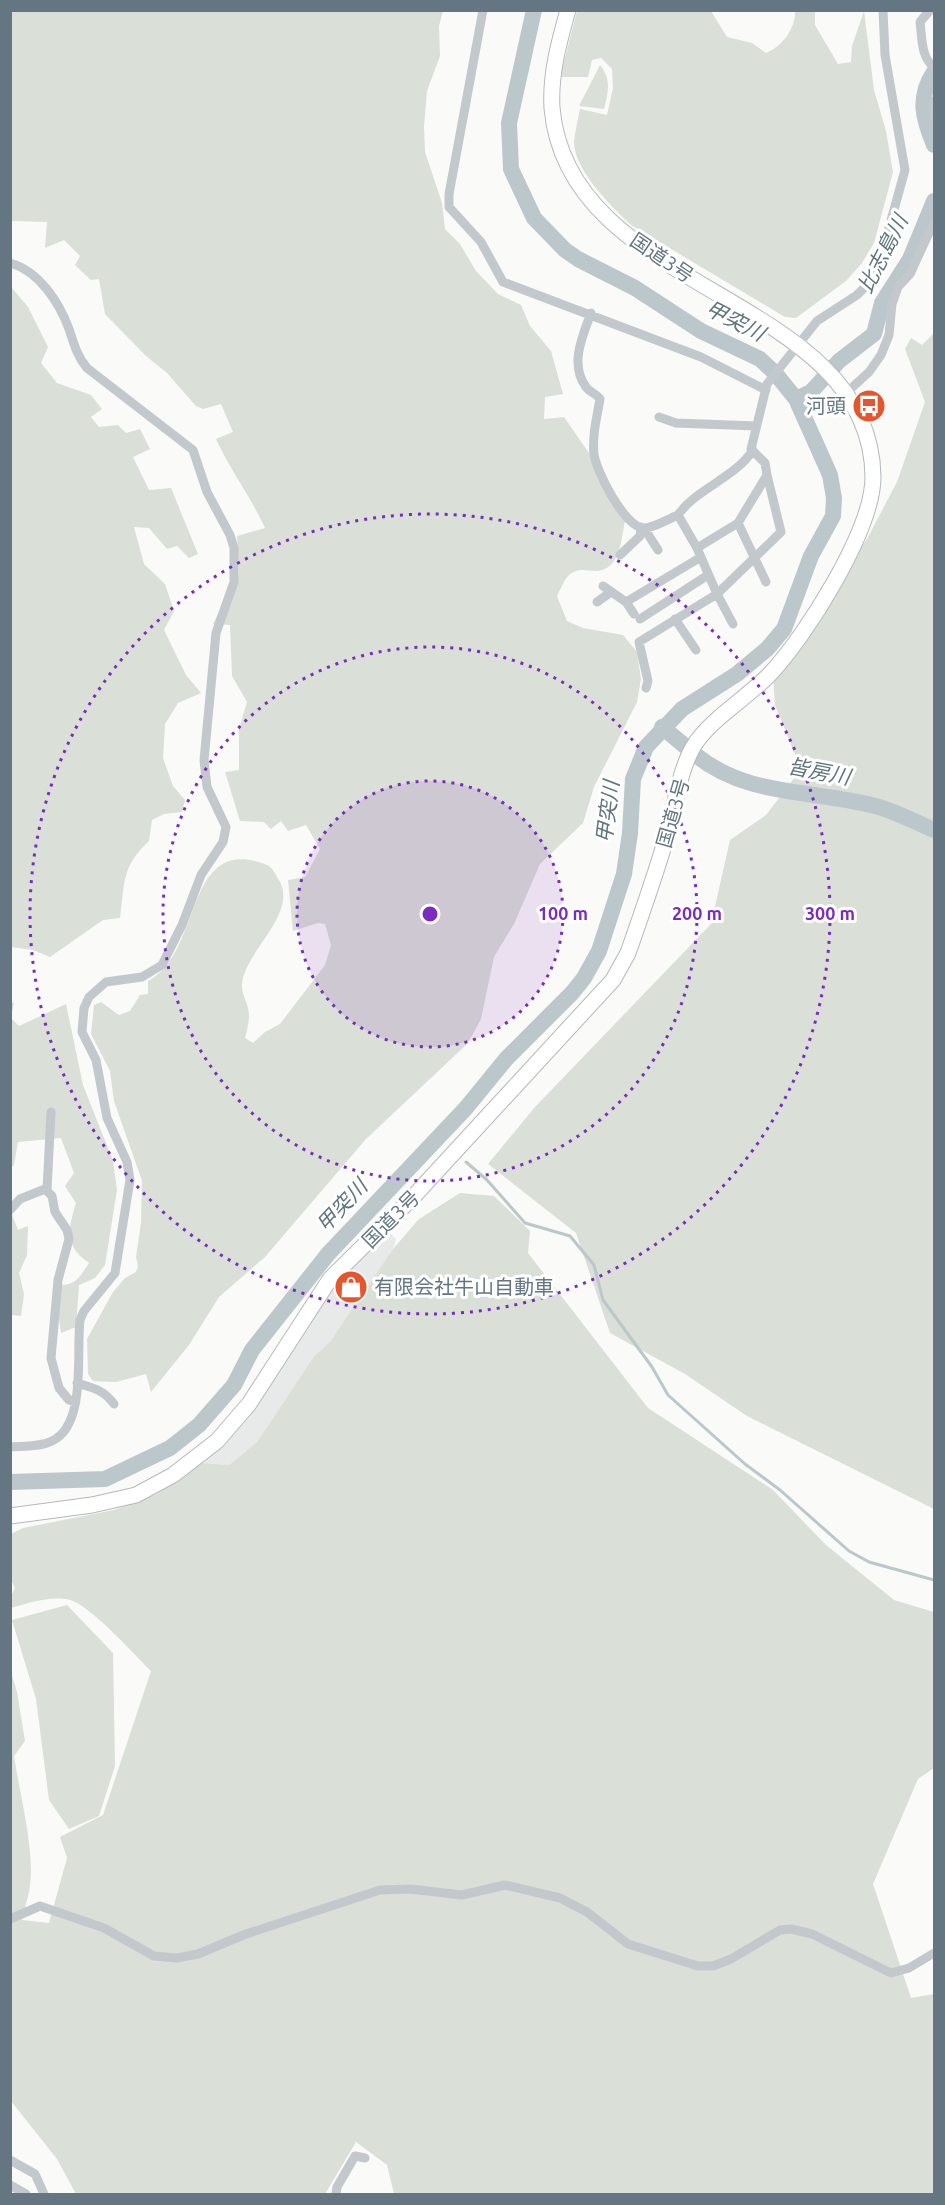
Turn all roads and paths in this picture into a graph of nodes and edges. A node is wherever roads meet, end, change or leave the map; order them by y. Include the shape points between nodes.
1 (483, 10) edge
2 (568, 10) edge
3 (883, 10) edge
4 (930, 10) edge
5 (932, 65) edge
6 (934, 101) edge
7 (934, 117) edge
8 (934, 222) edge
9 (10, 263) edge
10 (591, 313) junction
11 (793, 350) junction
12 (766, 387) junction
13 (846, 393) junction
14 (659, 417) dead end
15 (756, 426) junction
16 (753, 450) junction
17 (767, 475) junction
18 (678, 515) junction
19 (738, 524) junction
20 (643, 528) junction
21 (658, 550) dead end
22 (699, 553) junction
23 (620, 555) dead end
24 (754, 558) junction
25 (708, 575) junction
26 (766, 582) dead end
27 (717, 594) junction
28 (597, 602) dead end
29 (626, 602) junction
30 (675, 619) junction
31 (733, 624) dead end
32 (696, 650) dead end
33 (646, 688) dead end
34 (51, 1112) dead end
35 (47, 1190) junction
36 (10, 1210) edge
37 (77, 1383) junction
38 (75, 1402) junction
39 (114, 1404) dead end
40 (10, 1447) edge
41 (10, 1516) edge
42 (10, 1919) edge
43 (934, 1953) edge
44 (365, 2158) dead end
45 (10, 2160) edge
46 (10, 2185) edge
47 (26, 2194) edge
48 (44, 2194) edge
49 (336, 2194) edge

1 - 10 street via 449,207 481,242 507,285
2 - 11 highway, 国道3号 via 553,69 552,108 559,144 584,193 628,236 782,333
3 - 11 street via 884,46 903,155 903,181 875,274 857,295 817,321
4 - 5 street via 920,22 923,48
6 - 7 street
8 - 13 street via 910,274 898,287 881,355
9 - 37 street via 32,273 47,290 63,314 87,368 193,450 207,492 230,535 235,566 232,595 216,633 204,734 204,774 226,835 201,875 183,925 162,965 142,977 106,982 89,997 82,1018 82,1032 100,1075 107,1118 127,1162 130,1180 115,1273 80,1320
10 - 12 street
10 - 20 street via 577,352 586,388 600,399 594,456 623,513 635,526
11 - 12 street
11 - 13 highway, 国道3号 via 821,365
12 - 15 street
13 - 41 highway, 国道3号 via 865,433 871,459 872,494 863,525 800,638 768,675 694,745 628,952 614,980 414,1197 330,1279 249,1404 217,1441 173,1475 136,1495
14 - 15 street via 676,423
15 - 16 street
16 - 17 street via 765,464
16 - 18 street via 744,464
17 - 19 street
17 - 24 street via 782,532
18 - 20 street
18 - 22 street
19 - 22 street
19 - 24 street
20 - 21 street
20 - 23 street
22 - 25 street
22 - 29 street
24 - 26 street
24 - 27 street
25 - 27 street
25 - 29 street via 637,617
27 - 30 street
27 - 31 street
28 - 29 street via 607,589
30 - 32 street
30 - 33 street via 639,642 648,681
34 - 35 street
35 - 36 street via 26,1196
35 - 38 street via 69,1239 58,1280 51,1358 59,1388
37 - 38 street
37 - 39 street via 107,1394
38 - 40 street via 71,1425 61,1436 39,1444
42 - 43 street via 40,1906 104,1928 154,1956 177,1958 380,1890 462,1895 505,1885 560,1898 587,1912 628,1944 698,1966 713,1966 731,1959 780,1930 792,1929 812,1934 891,1973 909,1968
44 - 49 street via 355,2156
45 - 48 street via 35,2174
46 - 47 street

